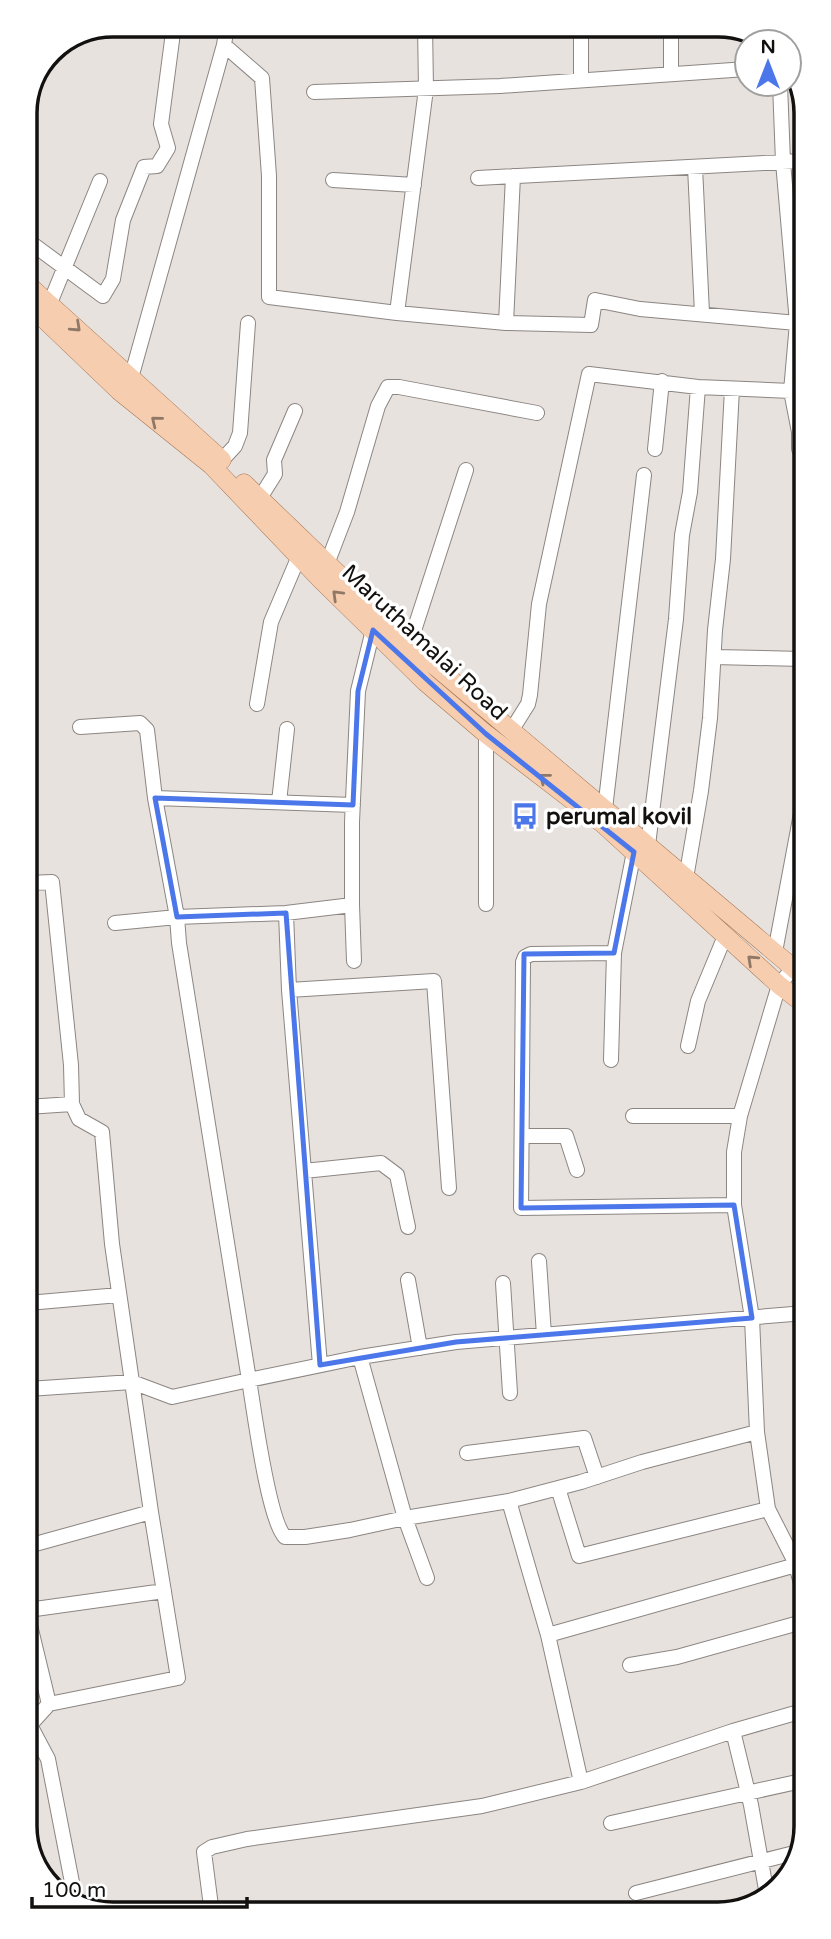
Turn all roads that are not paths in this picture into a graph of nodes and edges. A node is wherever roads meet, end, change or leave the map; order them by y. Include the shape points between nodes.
1 (172, 37) edge
2 (225, 37) edge
3 (425, 37) edge
4 (581, 37) edge
5 (671, 37) edge
6 (224, 45) junction
7 (733, 70) edge
8 (671, 73) junction
9 (581, 80) junction
10 (426, 89) junction
11 (314, 92) dead end
12 (781, 98) edge
13 (794, 161) edge
14 (783, 162) junction
15 (695, 167) junction
16 (513, 176) junction
17 (478, 178) dead end
18 (333, 180) dead end
19 (100, 181) dead end
20 (414, 185) junction
21 (37, 247) edge
22 (65, 267) junction
23 (794, 288) edge
24 (37, 292) edge
25 (50, 303) junction
26 (37, 313) edge
27 (397, 313) junction
28 (702, 313) junction
29 (248, 323) dead end
30 (506, 323) junction
31 (794, 323) edge
32 (662, 382) junction
33 (794, 382) edge
34 (125, 385) junction
35 (698, 387) junction
36 (732, 389) junction
37 (791, 391) junction
38 (794, 403) edge
39 (295, 411) dead end
40 (537, 413) dead end
41 (655, 449) dead end
42 (222, 460) junction
43 (466, 470) dead end
44 (644, 475) dead end
45 (260, 498) junction
46 (299, 556) junction
47 (327, 564) junction
48 (378, 623) junction
49 (410, 643) junction
50 (714, 657) junction
51 (794, 659) edge
52 (257, 704) dead end
53 (80, 727) dead end
54 (287, 729) dead end
55 (511, 731) junction
56 (486, 734) junction
57 (155, 798) junction
58 (279, 802) junction
59 (353, 804) junction
60 (605, 809) junction
61 (641, 848) junction
62 (794, 851) edge
63 (686, 878) junction
64 (37, 883) edge
65 (486, 904) dead end
66 (352, 905) junction
67 (286, 913) junction
68 (177, 917) junction
69 (115, 923) dead end
70 (725, 936) junction
71 (614, 953) junction
72 (775, 953) junction
73 (354, 961) dead end
74 (794, 970) edge
75 (794, 976) edge
76 (779, 985) junction
77 (289, 990) junction
78 (794, 996) edge
79 (688, 1045) dead end
80 (611, 1060) dead end
81 (72, 1104) junction
82 (37, 1106) edge
83 (633, 1116) dead end
84 (740, 1116) junction
85 (522, 1136) junction
86 (577, 1170) dead end
87 (304, 1171) junction
88 (449, 1188) dead end
89 (734, 1205) junction
90 (408, 1227) dead end
91 (539, 1261) dead end
92 (408, 1280) dead end
93 (503, 1283) dead end
94 (119, 1295) junction
95 (37, 1302) edge
96 (794, 1314) edge
97 (751, 1318) junction
98 (544, 1335) junction
99 (507, 1338) junction
100 (420, 1348) junction
101 (360, 1357) junction
102 (320, 1365) junction
103 (249, 1380) junction
104 (132, 1382) junction
105 (37, 1388) edge
106 (510, 1393) dead end
107 (757, 1432) junction
108 (467, 1453) dead end
109 (597, 1477) junction
110 (558, 1488) junction
111 (509, 1501) junction
112 (768, 1509) junction
113 (151, 1511) junction
114 (405, 1518) junction
115 (37, 1543) edge
116 (794, 1552) edge
117 (794, 1560) edge
118 (427, 1578) dead end
119 (164, 1591) junction
120 (37, 1609) edge
121 (794, 1624) edge
122 (548, 1635) junction
123 (37, 1661) edge
124 (630, 1665) dead end
125 (49, 1704) junction
126 (794, 1713) edge
127 (37, 1718) edge
128 (733, 1731) junction
129 (37, 1739) edge
130 (581, 1782) junction
131 (794, 1783) edge
132 (747, 1794) junction
133 (611, 1823) dead end
134 (789, 1854) edge
135 (761, 1861) junction
136 (766, 1886) edge
137 (74, 1891) edge
138 (636, 1893) dead end
139 (210, 1902) edge

1 - 22 street via 161,124 168,148 157,166 144,167 123,220 113,279 103,296
2 - 6 street
3 - 10 street
4 - 9 street
5 - 8 street
6 - 27 street via 262,78 270,176 269,297
6 - 34 street
7 - 8 street
8 - 9 street
9 - 10 street
10 - 11 street
10 - 20 street
12 - 14 street
13 - 14 street
14 - 15 street
14 - 23 street
15 - 16 street
15 - 28 street
16 - 17 street
16 - 30 street
18 - 20 street
19 - 22 street
20 - 27 street
21 - 22 street
22 - 25 street
24 - 25 main road, Maruthamalai Road
25 -> 34 main road, Maruthamalai Road
26 - 34 main road, Maruthamalai Road
27 - 30 street
28 - 30 street via 640,309 595,300 591,325
28 - 31 street
29 - 42 street via 240,433
32 - 35 street
32 - 41 street
32 - 55 street via 589,374 539,604 530,695
33 - 37 street
34 - 42 main road, Maruthamalai Road
46 -> 34 main road, Maruthamalai Road
35 - 36 street
35 - 61 street via 676,619
36 - 37 street
36 - 50 street
37 - 38 street
39 - 45 street via 274,460 275,474
40 - 47 street via 388,387
42 - 45 main road, Maruthamalai Road
43 - 49 street
44 - 60 street
45 - 47 main road, Maruthamalai Road
48 -> 46 main road, Maruthamalai Road
46 - 52 street via 271,622
47 - 48 main road, Maruthamalai Road
48 - 49 main road, Maruthamalai Road
48 - 56 main road, Maruthamalai Road via 425,682
48 - 59 street via 358,691
49 - 55 main road, Maruthamalai Road
50 - 51 street
50 - 63 street via 701,791
53 - 57 street via 139,723 147,730
54 - 58 street
55 - 60 main road, Maruthamalai Road
61 -> 56 main road, Maruthamalai Road
56 - 65 street
57 - 58 street
57 - 68 street
58 - 59 street
59 - 66 street
60 - 61 main road, Maruthamalai Road
61 - 63 main road, Maruthamalai Road
61 - 70 main road, Maruthamalai Road
61 - 71 street
62 - 72 street
63 - 72 main road, Maruthamalai Road
64 - 81 street via 52,882
66 - 67 street
66 - 73 street
67 - 68 street
67 - 77 street
68 - 69 street
68 - 103 street
76 -> 70 main road, Maruthamalai Road
70 - 79 street via 698,1001
71 - 80 street
71 - 85 street via 525,957
72 - 74 main road, Maruthamalai Road
75 - 76 street
76 - 78 main road, Maruthamalai Road
76 - 84 street
77 - 87 street
77 - 88 street via 434,981
81 - 82 street
81 - 94 street via 79,1119 102,1132
83 - 84 street
84 - 89 street via 734,1152
85 - 86 street via 566,1136
85 - 89 street via 522,1208
87 - 90 street via 381,1163 397,1175
87 - 102 street
89 - 97 street
91 - 98 street
92 - 100 street
93 - 99 street
94 - 95 street
94 - 104 street
96 - 97 street
97 - 98 street
97 - 107 street
98 - 99 street
99 - 100 street
99 - 106 street
100 - 101 street
101 - 102 street
101 - 114 street
102 - 103 street
103 - 104 street via 172,1397
103 - 114 street via 272,1508 285,1537
104 - 105 street
104 - 113 street
107 - 109 street
107 - 112 street
108 - 109 street via 584,1438
109 - 110 street
110 - 111 street
110 - 112 street via 579,1556
111 - 114 street
111 - 122 street
112 - 116 street
113 - 115 street
113 - 119 street
114 - 118 street
117 - 122 street
119 - 120 street
119 - 125 street via 178,1678
121 - 124 street via 677,1657
122 - 130 street
123 - 125 street
125 - 127 street
126 - 128 street
128 - 130 street
128 - 132 street
129 - 137 street via 48,1759
130 - 139 street via 482,1806 212,1847 204,1852
131 - 132 street
132 - 133 street
132 - 135 street
134 - 135 street
135 - 136 street
135 - 138 street

